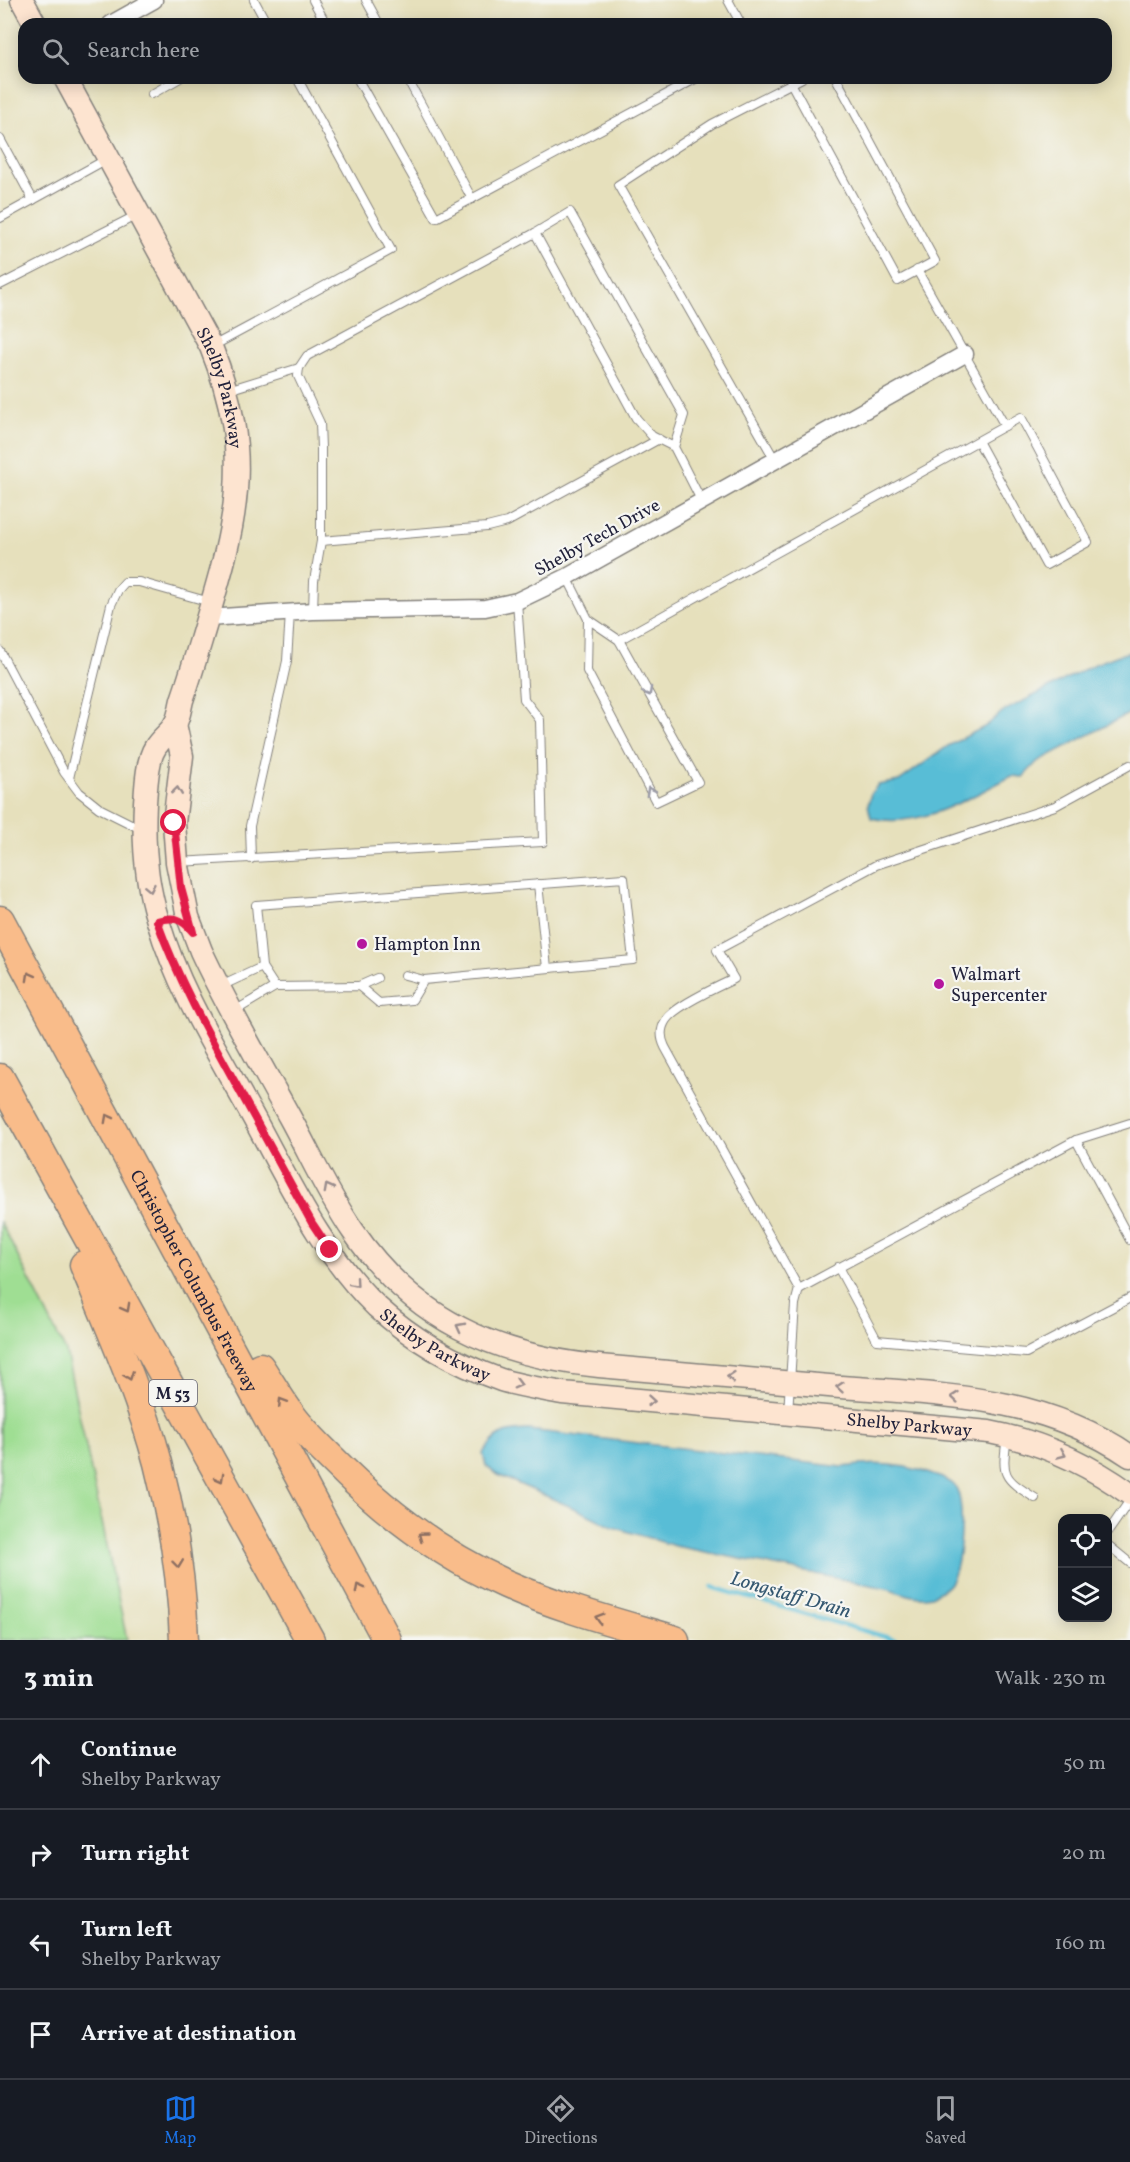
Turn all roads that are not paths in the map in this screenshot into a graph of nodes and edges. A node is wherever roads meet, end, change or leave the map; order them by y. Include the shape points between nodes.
1 (22, 0) edge
2 (154, 0) edge
3 (254, 0) edge
4 (313, 0) edge
5 (366, 0) edge
6 (728, 0) edge
7 (32, 18) edge
8 (122, 18) edge
9 (264, 18) edge
10 (323, 18) edge
11 (376, 18) edge
12 (738, 18) edge
13 (68, 84) edge
14 (170, 84) edge
15 (300, 84) edge
16 (360, 84) edge
17 (410, 84) edge
18 (686, 84) edge
19 (789, 84) edge
20 (792, 84) edge
21 (839, 84) edge
22 (152, 94) dead end
23 (0, 139) edge
24 (109, 158) junction
25 (472, 199) junction
26 (33, 200) junction
27 (139, 213) junction
28 (0, 218) edge
29 (535, 232) junction
30 (917, 270) junction
31 (0, 285) edge
32 (211, 347) junction
33 (965, 354) junction
34 (299, 368) junction
35 (226, 391) junction
36 (1005, 426) junction
37 (659, 439) junction
38 (978, 441) junction
39 (674, 447) junction
40 (775, 460) junction
41 (702, 502) junction
42 (321, 542) junction
43 (567, 577) junction
44 (517, 601) junction
45 (210, 610) junction
46 (313, 611) junction
47 (290, 613) junction
48 (588, 619) junction
49 (619, 640) junction
50 (0, 651) edge
51 (175, 724) junction
52 (1130, 765) edge
53 (69, 778) junction
54 (144, 830) junction
55 (251, 859) junction
56 (177, 862) junction
57 (538, 884) junction
58 (0, 920) edge
59 (157, 921) junction
60 (193, 932) junction
61 (262, 967) junction
62 (547, 968) junction
63 (405, 975) dead end
64 (377, 978) dead end
65 (424, 980) junction
66 (359, 986) junction
67 (219, 987) junction
68 (275, 987) junction
69 (233, 1012) junction
70 (0, 1078) edge
71 (1130, 1123) edge
72 (1077, 1140) junction
73 (36, 1146) junction
74 (135, 1169) junction
75 (1130, 1240) edge
76 (838, 1267) junction
77 (799, 1289) junction
78 (1130, 1298) edge
79 (790, 1382) junction
80 (890, 1391) junction
81 (788, 1414) junction
82 (865, 1420) junction
83 (1007, 1435) junction
84 (1130, 1456) edge
85 (1103, 1475) junction
86 (1130, 1476) edge
87 (1130, 1494) edge
88 (1035, 1498) dead end
89 (1130, 1500) edge
90 (1112, 1525) edge
91 (1112, 1549) edge
92 (1130, 1563) edge
93 (184, 1640) edge
94 (310, 1640) edge
95 (387, 1640) edge
96 (675, 1640) edge

1 - 7 street
2 - 8 street
3 - 9 lane
4 - 10 lane
5 - 11 lane
6 - 12 lane
13 - 24 street, Shelby Parkway
14 - 22 lane
15 - 32 lane via 391,250
16 - 25 lane via 436,218
17 - 25 lane
18 - 25 lane
19 - 40 lane via 712,124 618,184
20 - 30 lane via 898,281
21 - 30 lane via 935,261
23 - 26 lane
24 - 26 lane
24 - 27 street, Shelby Parkway
26 - 28 lane
27 - 31 lane
27 - 32 street, Shelby Parkway
29 - 34 lane via 308,356
29 - 37 lane via 636,418
29 - 39 lane via 570,212 684,415
30 - 33 lane
32 - 35 street, Shelby Parkway
33 - 36 lane
33 - 40 street, Shelby Tech Drive
34 - 35 lane
34 - 42 lane via 301,384 320,423
35 - 45 street, Shelby Parkway via 235,435 238,486 231,535
36 - 38 lane
36 - 38 lane via 1021,417 1088,542 1046,565
37 - 39 lane
37 - 42 lane via 507,522
38 - 49 lane
39 - 41 lane
40 - 41 street, Shelby Tech Drive
41 - 43 street, Shelby Tech Drive
42 - 46 lane
43 - 44 street, Shelby Tech Drive
43 - 48 lane
44 - 46 street, Shelby Tech Drive via 485,608
44 - 55 lane via 524,699 540,720 543,842
45 - 47 street, Shelby Tech Drive
45 - 51 street, Shelby Parkway
45 - 53 lane via 140,582 125,582 111,605
46 - 47 street, Shelby Tech Drive
47 - 55 lane via 287,661 250,826
48 - 49 lane
49 -> 48 lane via 698,782 656,802 587,671
50 - 53 lane
51 - 54 street, Shelby Parkway via 153,750
56 -> 51 street, Shelby Parkway via 174,823 182,756
52 - 77 lane via 1055,806 876,865 717,950 734,979 666,1020 662,1030 665,1047
53 - 54 lane via 99,808
54 -> 59 street, Shelby Parkway via 147,876
55 - 56 lane
56 - 60 street, Shelby Parkway
57 - 61 lane via 256,905
57 - 62 lane
57 - 62 lane via 624,878 633,960
74 -> 58 highway, Christopher Columbus Freeway
59 - 60 street via 175,917
59 -> 81 street, Shelby Parkway via 196,1012 312,1223 355,1282 398,1324 449,1357 529,1387
60 - 67 street, Shelby Parkway
61 - 67 lane
61 - 68 lane
62 - 65 lane
63 - 65 lane
64 - 66 lane
65 - 66 lane via 412,1000 379,1003
66 - 68 lane
67 - 69 street, Shelby Parkway
68 - 69 lane
79 -> 69 street, Shelby Parkway via 545,1359 486,1341 434,1313 392,1278 353,1230
70 - 73 highway, M 53
71 - 72 lane
72 - 75 lane
72 - 76 lane
73 -> 93 highway via 132,1383 158,1462 173,1530
73 -> 94 highway, M 53
95 -> 74 highway, Christopher Columbus Freeway
96 -> 74 highway via 547,1601 505,1583 430,1542 391,1513 346,1473 290,1413
76 - 77 lane
76 - 78 lane via 877,1340 1026,1353
77 - 79 lane
80 -> 79 street, Shelby Parkway
79 - 81 lane
80 - 82 street via 870,1403
84 -> 80 street, Shelby Parkway via 1081,1427 1035,1411 995,1402
81 - 82 street, Shelby Parkway
82 - 83 street, Shelby Parkway
83 -> 85 street, Shelby Parkway via 1044,1446
83 - 88 lane via 1006,1476
85 - 86 street
85 - 87 street, Shelby Parkway
89 - 90 lane
91 - 92 lane

